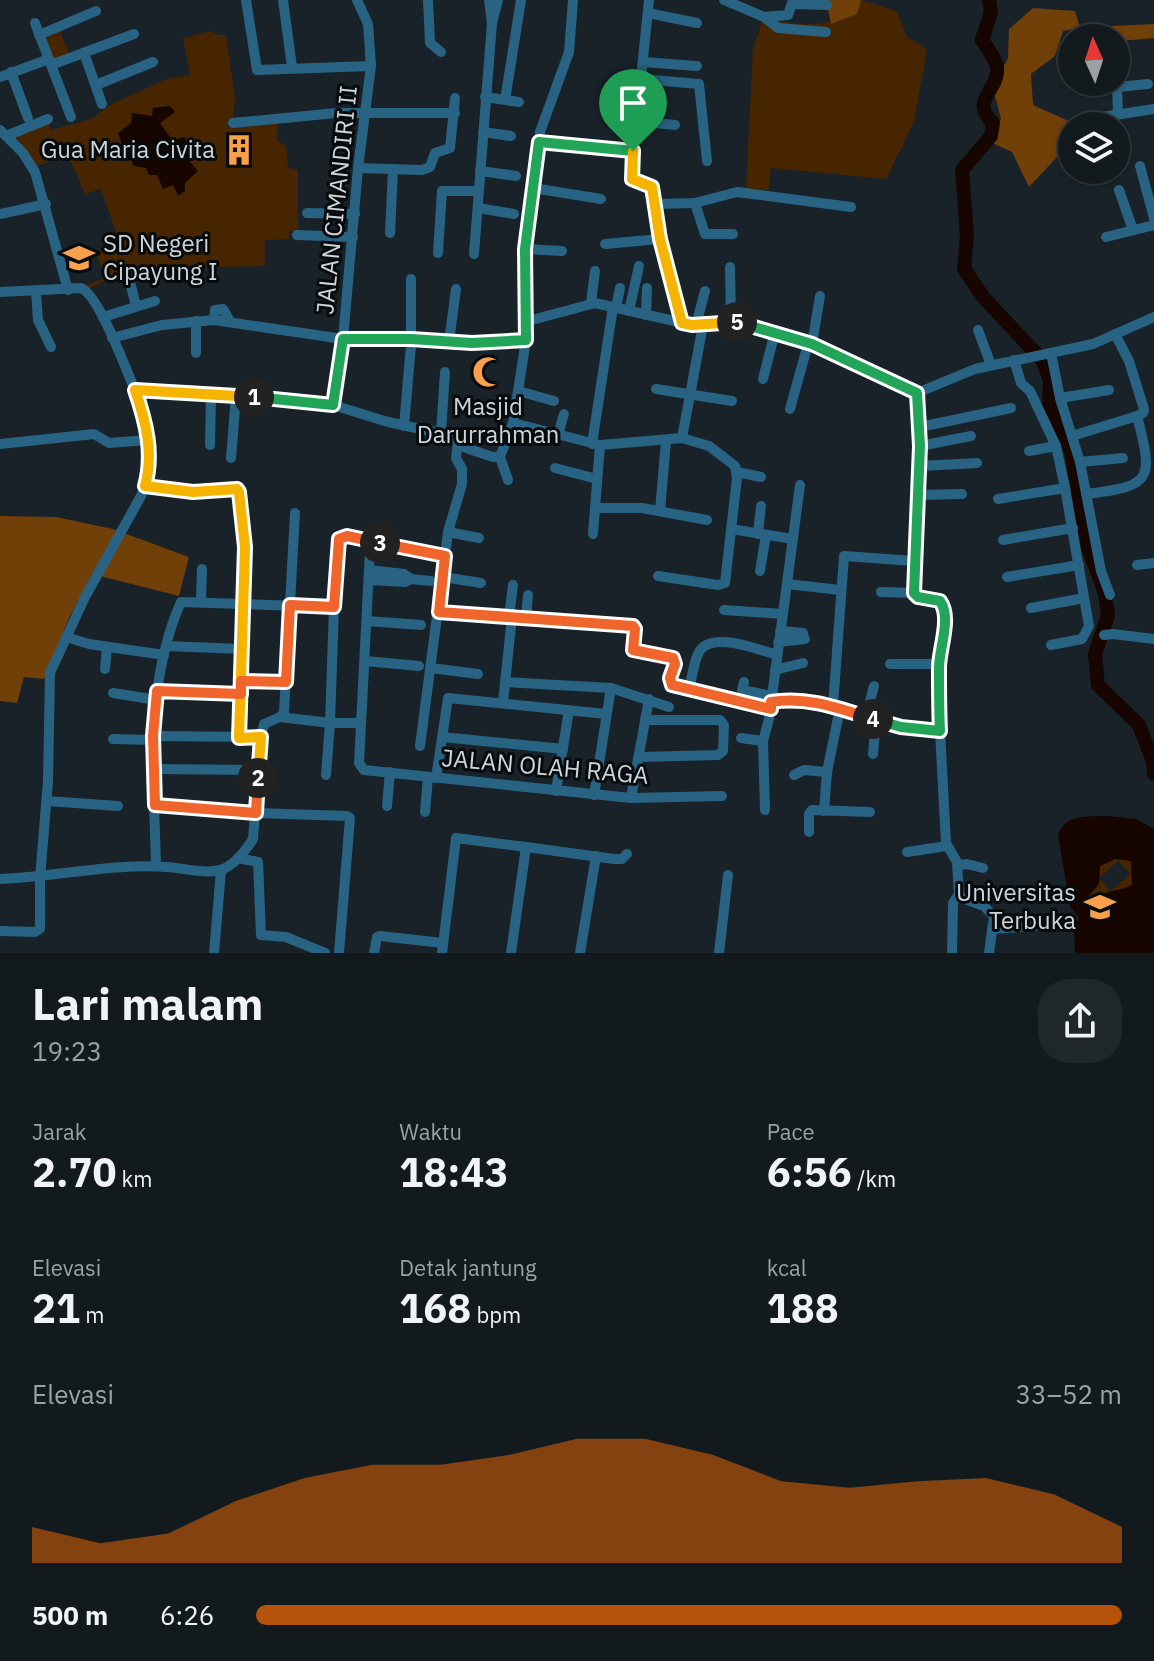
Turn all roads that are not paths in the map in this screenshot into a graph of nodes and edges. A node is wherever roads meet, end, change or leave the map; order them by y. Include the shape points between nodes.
1 (246, 0) edge
2 (283, 0) edge
3 (357, 0) edge
4 (428, 0) edge
5 (489, 0) edge
6 (498, 0) edge
7 (521, 0) edge
8 (573, 0) edge
9 (649, 0) edge
10 (724, 0) edge
11 (793, 2) edge
12 (827, 5) dead end
13 (96, 11) dead end
14 (648, 13) junction
15 (764, 17) junction
16 (35, 23) dead end
17 (492, 23) junction
18 (697, 23) dead end
19 (826, 32) dead end
20 (134, 34) dead end
21 (39, 35) junction
22 (441, 52) dead end
23 (84, 53) junction
24 (50, 62) junction
25 (153, 62) dead end
26 (643, 62) junction
27 (371, 66) junction
28 (697, 66) dead end
29 (292, 67) junction
30 (11, 72) junction
31 (0, 77) edge
32 (641, 79) junction
33 (1148, 84) dead end
34 (96, 85) junction
35 (506, 94) dead end
36 (485, 97) junction
37 (455, 98) dead end
38 (519, 102) dead end
39 (102, 104) dead end
40 (1154, 109) edge
41 (1118, 112) edge
42 (1127, 112) edge
43 (366, 113) junction
44 (455, 113) junction
45 (71, 117) dead end
46 (28, 118) dead end
47 (48, 119) dead end
48 (636, 121) junction
49 (233, 123) dead end
50 (675, 125) dead end
51 (483, 132) junction
52 (3, 133) edge
53 (511, 136) dead end
54 (539, 142) junction
55 (633, 151) junction
56 (707, 161) dead end
57 (1140, 166) dead end
58 (358, 168) junction
59 (393, 169) junction
60 (480, 171) junction
61 (516, 176) dead end
62 (533, 188) junction
63 (1119, 190) dead end
64 (479, 191) junction
65 (601, 199) dead end
66 (695, 203) junction
67 (46, 204) junction
68 (656, 204) junction
69 (851, 207) dead end
70 (478, 208) junction
71 (307, 213) dead end
72 (0, 214) edge
73 (355, 214) junction
74 (514, 214) dead end
75 (1154, 218) edge
76 (1154, 225) edge
77 (1133, 230) junction
78 (390, 233) dead end
79 (733, 234) dead end
80 (297, 235) dead end
81 (353, 237) junction
82 (1106, 237) dead end
83 (660, 239) junction
84 (605, 244) dead end
85 (525, 249) junction
86 (562, 251) dead end
87 (438, 253) dead end
88 (474, 254) dead end
89 (639, 266) dead end
90 (730, 267) dead end
91 (595, 271) dead end
92 (129, 278) dead end
93 (411, 279) dead end
94 (620, 288) dead end
95 (647, 288) dead end
96 (456, 289) dead end
97 (68, 290) junction
98 (705, 291) dead end
99 (0, 292) edge
100 (36, 292) junction
101 (820, 296) dead end
102 (155, 301) dead end
103 (591, 303) junction
104 (136, 306) junction
105 (614, 307) junction
106 (629, 311) junction
107 (646, 315) junction
108 (103, 317) junction
109 (1154, 317) edge
110 (196, 321) junction
111 (528, 321) junction
112 (731, 321) junction
113 (682, 323) junction
114 (699, 325) junction
115 (978, 330) dead end
116 (775, 332) junction
117 (1115, 334) junction
118 (112, 338) junction
119 (343, 339) junction
120 (526, 340) junction
121 (411, 342) junction
122 (449, 342) junction
123 (810, 344) junction
124 (51, 347) dead end
125 (196, 353) dead end
126 (1048, 353) junction
127 (1014, 360) junction
128 (991, 365) junction
129 (445, 372) dead end
130 (763, 379) dead end
131 (656, 389) dead end
132 (135, 390) junction
133 (1109, 390) dead end
134 (518, 391) junction
135 (917, 393) junction
136 (211, 395) junction
137 (691, 395) junction
138 (236, 396) junction
139 (1060, 398) junction
140 (554, 401) dead end
141 (732, 401) dead end
142 (333, 405) junction
143 (1011, 408) dead end
144 (790, 409) dead end
145 (564, 414) dead end
146 (1137, 416) junction
147 (513, 423) junction
148 (404, 426) junction
149 (920, 427) junction
150 (1063, 430) junction
151 (441, 433) junction
152 (558, 435) junction
153 (971, 436) dead end
154 (682, 438) junction
155 (148, 440) junction
156 (666, 441) junction
157 (458, 442) junction
158 (0, 444) edge
159 (596, 444) junction
160 (210, 445) dead end
161 (920, 446) junction
162 (1056, 446) junction
163 (1029, 451) dead end
164 (500, 457) junction
165 (231, 458) dead end
166 (1123, 458) dead end
167 (1080, 462) junction
168 (977, 463) dead end
169 (920, 466) junction
170 (555, 468) dead end
171 (737, 472) junction
172 (761, 477) dead end
173 (597, 479) junction
174 (508, 480) dead end
175 (800, 485) dead end
176 (145, 486) junction
177 (1065, 488) junction
178 (962, 494) dead end
179 (1086, 494) junction
180 (918, 495) junction
181 (998, 499) dead end
182 (761, 506) dead end
183 (595, 508) junction
184 (660, 511) junction
185 (295, 513) dead end
186 (707, 520) dead end
187 (1073, 528) junction
188 (731, 529) junction
189 (448, 532) junction
190 (593, 534) dead end
191 (762, 534) junction
192 (479, 538) dead end
193 (793, 539) junction
194 (1003, 540) dead end
195 (370, 550) dead end
196 (445, 556) junction
197 (914, 561) junction
198 (1154, 563) edge
199 (1079, 565) junction
200 (1137, 565) dead end
201 (202, 569) dead end
202 (760, 571) dead end
203 (369, 575) junction
204 (658, 576) dead end
205 (443, 577) junction
206 (1007, 577) dead end
207 (431, 581) dead end
208 (481, 583) dead end
209 (787, 584) junction
210 (513, 585) dead end
211 (840, 590) junction
212 (881, 592) dead end
213 (914, 593) junction
214 (528, 595) dead end
215 (1110, 595) dead end
216 (1084, 598) junction
217 (201, 601) junction
218 (243, 602) junction
219 (290, 605) junction
220 (334, 607) junction
221 (1031, 608) dead end
222 (724, 610) dead end
223 (439, 612) junction
224 (783, 614) junction
225 (526, 618) junction
226 (367, 621) junction
227 (510, 622) junction
228 (421, 625) dead end
229 (1104, 635) dead end
230 (804, 636) dead end
231 (66, 637) junction
232 (779, 637) junction
233 (1154, 639) edge
234 (1051, 645) dead end
235 (107, 647) junction
236 (242, 649) junction
237 (165, 650) junction
238 (777, 655) junction
239 (365, 661) junction
240 (803, 663) dead end
241 (890, 664) dead end
242 (939, 664) junction
243 (419, 666) dead end
244 (431, 668) junction
245 (105, 669) dead end
246 (775, 670) junction
247 (478, 674) dead end
248 (241, 681) junction
249 (286, 682) junction
250 (505, 682) junction
251 (744, 682) dead end
252 (874, 686) dead end
253 (611, 688) junction
254 (689, 690) junction
255 (113, 693) dead end
256 (241, 694) junction
257 (157, 696) junction
258 (649, 699) junction
259 (503, 702) junction
260 (771, 702) junction
261 (669, 707) dead end
262 (837, 707) junction
263 (569, 710) junction
264 (606, 714) junction
265 (280, 717) junction
266 (871, 718) junction
267 (645, 720) junction
268 (330, 723) junction
269 (361, 723) junction
270 (940, 731) junction
271 (261, 737) junction
272 (442, 737) junction
273 (153, 738) junction
274 (239, 738) junction
275 (741, 738) dead end
276 (113, 739) dead end
277 (763, 741) junction
278 (420, 746) dead end
279 (563, 749) junction
280 (873, 754) dead end
281 (639, 757) junction
282 (154, 769) junction
283 (258, 770) junction
284 (390, 772) junction
285 (827, 772) junction
286 (326, 775) dead end
287 (794, 775) dead end
288 (432, 777) junction
289 (556, 791) junction
290 (594, 795) junction
291 (722, 796) dead end
292 (631, 798) junction
293 (47, 801) junction
294 (155, 805) junction
295 (118, 806) dead end
296 (387, 806) dead end
297 (765, 810) dead end
298 (824, 811) junction
299 (425, 812) dead end
300 (870, 812) dead end
301 (256, 813) junction
302 (809, 832) dead end
303 (947, 846) junction
304 (526, 847) junction
305 (907, 852) dead end
306 (627, 854) dead end
307 (596, 856) junction
308 (238, 858) junction
309 (958, 865) junction
310 (156, 866) junction
311 (983, 868) dead end
312 (221, 870) junction
313 (728, 875) dead end
314 (40, 878) junction
315 (0, 879) edge
316 (959, 894) junction
317 (1035, 926) dead end
318 (992, 929) junction
319 (0, 931) edge
320 (442, 948) edge
321 (214, 953) edge
322 (325, 953) edge
323 (339, 953) edge
324 (374, 953) edge
325 (511, 953) edge
326 (580, 953) edge
327 (719, 953) edge
328 (952, 953) edge
329 (989, 953) edge

1 - 29 street via 256,68
2 - 29 street
3 - 27 street, JALAN CIMANDIRI II via 368,24
4 - 22 street via 430,43
5 - 17 street
6 - 17 street
7 - 35 street
8 - 54 street via 569,52
9 - 14 street
10 - 15 street
11 - 12 street
11 - 15 street via 788,15
13 - 21 street
14 - 18 street
14 - 26 street
15 - 19 street via 778,28
16 - 21 street
17 - 36 street
20 - 23 street
21 - 24 street
23 - 24 street
23 - 34 street
24 - 30 street
24 - 45 street
25 - 34 street
26 - 28 street
26 - 32 street
27 - 29 street
27 - 43 street, JALAN CIMANDIRI II
30 - 31 street
30 - 46 street
32 - 48 street
32 - 56 street via 699,84
33 - 41 street via 1118,86
34 - 39 street
36 - 38 street
36 - 51 street
37 - 44 street
40 - 42 street
43 - 44 street
43 - 49 street
43 - 58 street, JALAN CIMANDIRI II
44 - 59 street via 449,150 435,153 430,167 422,170
47 - 52 street
48 - 50 street
48 - 55 street
51 - 53 street
51 - 60 street
52 - 67 street via 29,161
54 - 55 street
54 - 62 street
55 - 68 street via 632,179 652,187
57 - 75 street
58 - 59 street
58 - 73 street, JALAN CIMANDIRI II
59 - 78 street
60 - 61 street
60 - 64 street
62 - 65 street
62 - 85 street
63 - 77 street
64 - 70 street
64 - 87 street via 442,191
66 - 68 street
66 - 69 street via 737,192
66 - 79 street via 705,234
67 - 72 street
67 - 97 street
68 - 83 street
70 - 74 street
70 - 88 street
71 - 73 street
73 - 81 street, JALAN CIMANDIRI II
76 - 77 street
77 - 82 street
80 - 81 street
81 - 119 street, JALAN CIMANDIRI II
83 - 84 street
83 - 113 street
85 - 86 street
85 - 111 street
89 - 106 street
90 - 112 street
91 - 103 street
92 - 104 street
93 - 121 street
94 - 105 street
95 - 107 street
96 - 122 street
97 - 100 street
97 - 108 street via 89,291
98 - 114 street
99 - 100 street
100 - 124 street via 38,320
101 - 123 street
102 - 104 street
103 - 105 street
103 - 111 street
104 - 108 street
105 - 106 street
105 - 159 street
106 - 107 street
107 - 113 street
108 - 118 street
109 - 117 street
110 - 118 street
110 - 119 street via 230,321
110 - 125 street
111 - 120 street
112 - 114 street
112 - 116 street
113 - 114 street
114 - 137 street
115 - 128 street
116 - 123 street
116 - 130 street
117 - 126 street
117 - 146 street via 1144,409
118 - 132 street
119 - 121 street
119 - 142 street, JALAN CIMANDIRI II
120 - 122 street
120 - 134 street
121 - 122 street
121 - 148 street
123 - 135 street
123 - 144 street
126 - 127 street
126 - 139 street
127 - 128 street
127 - 150 street via 1021,383
128 - 135 street
129 - 151 street
131 - 137 street
132 - 136 street
132 - 155 street
133 - 139 street
134 - 140 street
134 - 147 street
135 - 149 street
136 - 138 street
136 - 160 street
137 - 141 street
137 - 154 street
138 - 142 street
138 - 165 street
139 - 150 street
142 - 148 street
143 - 149 street
145 - 152 street
146 - 150 street
146 - 179 street via 1146,446 1141,483
147 - 152 street
147 - 164 street
148 - 151 street
149 - 161 street
150 - 162 street
150 - 167 street
151 - 157 street
152 - 159 street
153 - 161 street
154 - 156 street
154 - 171 street via 709,446
155 - 158 street via 109,443 94,434
155 - 176 street
156 - 159 street
156 - 184 street
157 - 164 street
157 - 189 street via 462,484
159 - 173 street
161 - 169 street
162 - 163 street
162 - 177 street
164 - 174 street
166 - 167 street
167 - 179 street
168 - 169 street
169 - 180 street
170 - 173 street
171 - 172 street
171 - 188 street
173 - 183 street
175 - 193 street
176 - 218 street via 193,492 237,489 245,540
176 - 231 street
177 - 181 street
177 - 187 street
178 - 180 street
179 - 215 street
180 - 197 street
182 - 191 street
183 - 184 street
183 - 190 street
184 - 186 street
185 - 219 street
187 - 194 street
187 - 199 street
188 - 191 street
188 - 204 street via 725,583
189 - 192 street
189 - 196 street
191 - 193 street
191 - 202 street
193 - 209 street
195 - 203 street
196 - 205 street
196 - 220 street via 347,536 339,539
197 - 211 street via 846,555
197 - 213 street
198 - 200 street
199 - 206 street
199 - 216 street
201 - 217 street
203 - 207 street via 404,574
203 - 226 street
205 - 208 street
205 - 223 street
209 - 211 street
209 - 224 street
210 - 227 street
211 - 262 street
212 - 213 street
213 - 242 street via 943,605
214 - 225 street
216 - 221 street
216 - 234 street via 1089,626 1082,639
217 - 218 street
217 - 237 street via 181,602
218 - 219 street
218 - 236 street
219 - 220 street
219 - 249 street
220 - 268 street
222 - 224 street
223 - 227 street
223 - 244 street
224 - 232 street
225 - 227 street
225 - 254 street via 633,626 633,650 673,658 670,681
226 - 228 street
226 - 239 street
227 - 250 street
229 - 233 street
230 - 232 street
231 - 235 street
231 - 293 street via 50,673
232 - 238 street
235 - 237 street
235 - 245 street
236 - 237 street
236 - 248 street
237 - 257 street
238 - 246 street
238 - 254 street via 731,642 706,645
239 - 243 street
239 - 269 street
240 - 246 street
241 - 242 street
242 - 270 street
244 - 247 street
244 - 278 street
246 - 260 street
248 - 249 street
248 - 256 street
249 - 265 street
250 - 253 street
250 - 259 street
251 - 260 street via 742,690
252 - 266 street
253 - 258 street
253 - 264 street
254 - 260 street
255 - 257 street
256 - 257 street
256 - 274 street
257 - 273 street
258 - 261 street
258 - 267 street
259 - 263 street
259 - 272 street via 448,698
260 - 262 street via 791,699
260 - 277 street
262 - 266 street
262 - 285 street
263 - 264 street
263 - 279 street
264 - 290 street
265 - 268 street
265 - 271 street via 264,724
266 - 270 street
266 - 280 street
267 - 281 street
267 - 281 street via 720,720 723,751
268 - 269 street
268 - 286 street
269 - 284 street, JALAN OLAH RAGA via 359,763 364,770
270 - 303 street
271 - 274 street
271 - 283 street
272 - 279 street
272 - 288 street
273 - 274 street
273 - 276 street
273 - 282 street
275 - 277 street
277 - 297 street
279 - 289 street
281 - 292 street
282 - 283 street
282 - 294 street
283 - 301 street
284 - 288 street, JALAN OLAH RAGA
284 - 296 street
285 - 287 street via 804,770
285 - 298 street
288 - 289 street, JALAN OLAH RAGA
288 - 299 street
289 - 290 street, JALAN OLAH RAGA
290 - 292 street, JALAN OLAH RAGA
291 - 292 street, JALAN OLAH RAGA
293 - 295 street
293 - 314 street
294 - 301 street
294 - 310 street
298 - 300 street
298 - 302 street via 809,812
301 - 308 street via 253,839
301 - 323 street via 350,818
303 - 305 street
303 - 309 street
304 - 307 street
304 - 320 street via 456,838
304 - 325 street
306 - 307 street via 620,860
307 - 326 street
308 - 312 street
308 - 322 street via 258,862 261,935 286,937
309 - 311 street
309 - 316 street
310 - 312 street
310 - 314 street
312 - 321 street
313 - 327 street
314 - 315 street
314 - 319 street via 40,929
316 - 318 street via 988,909 994,917
316 - 328 street via 953,903
317 - 318 street
318 - 329 street
320 - 324 street via 380,936

